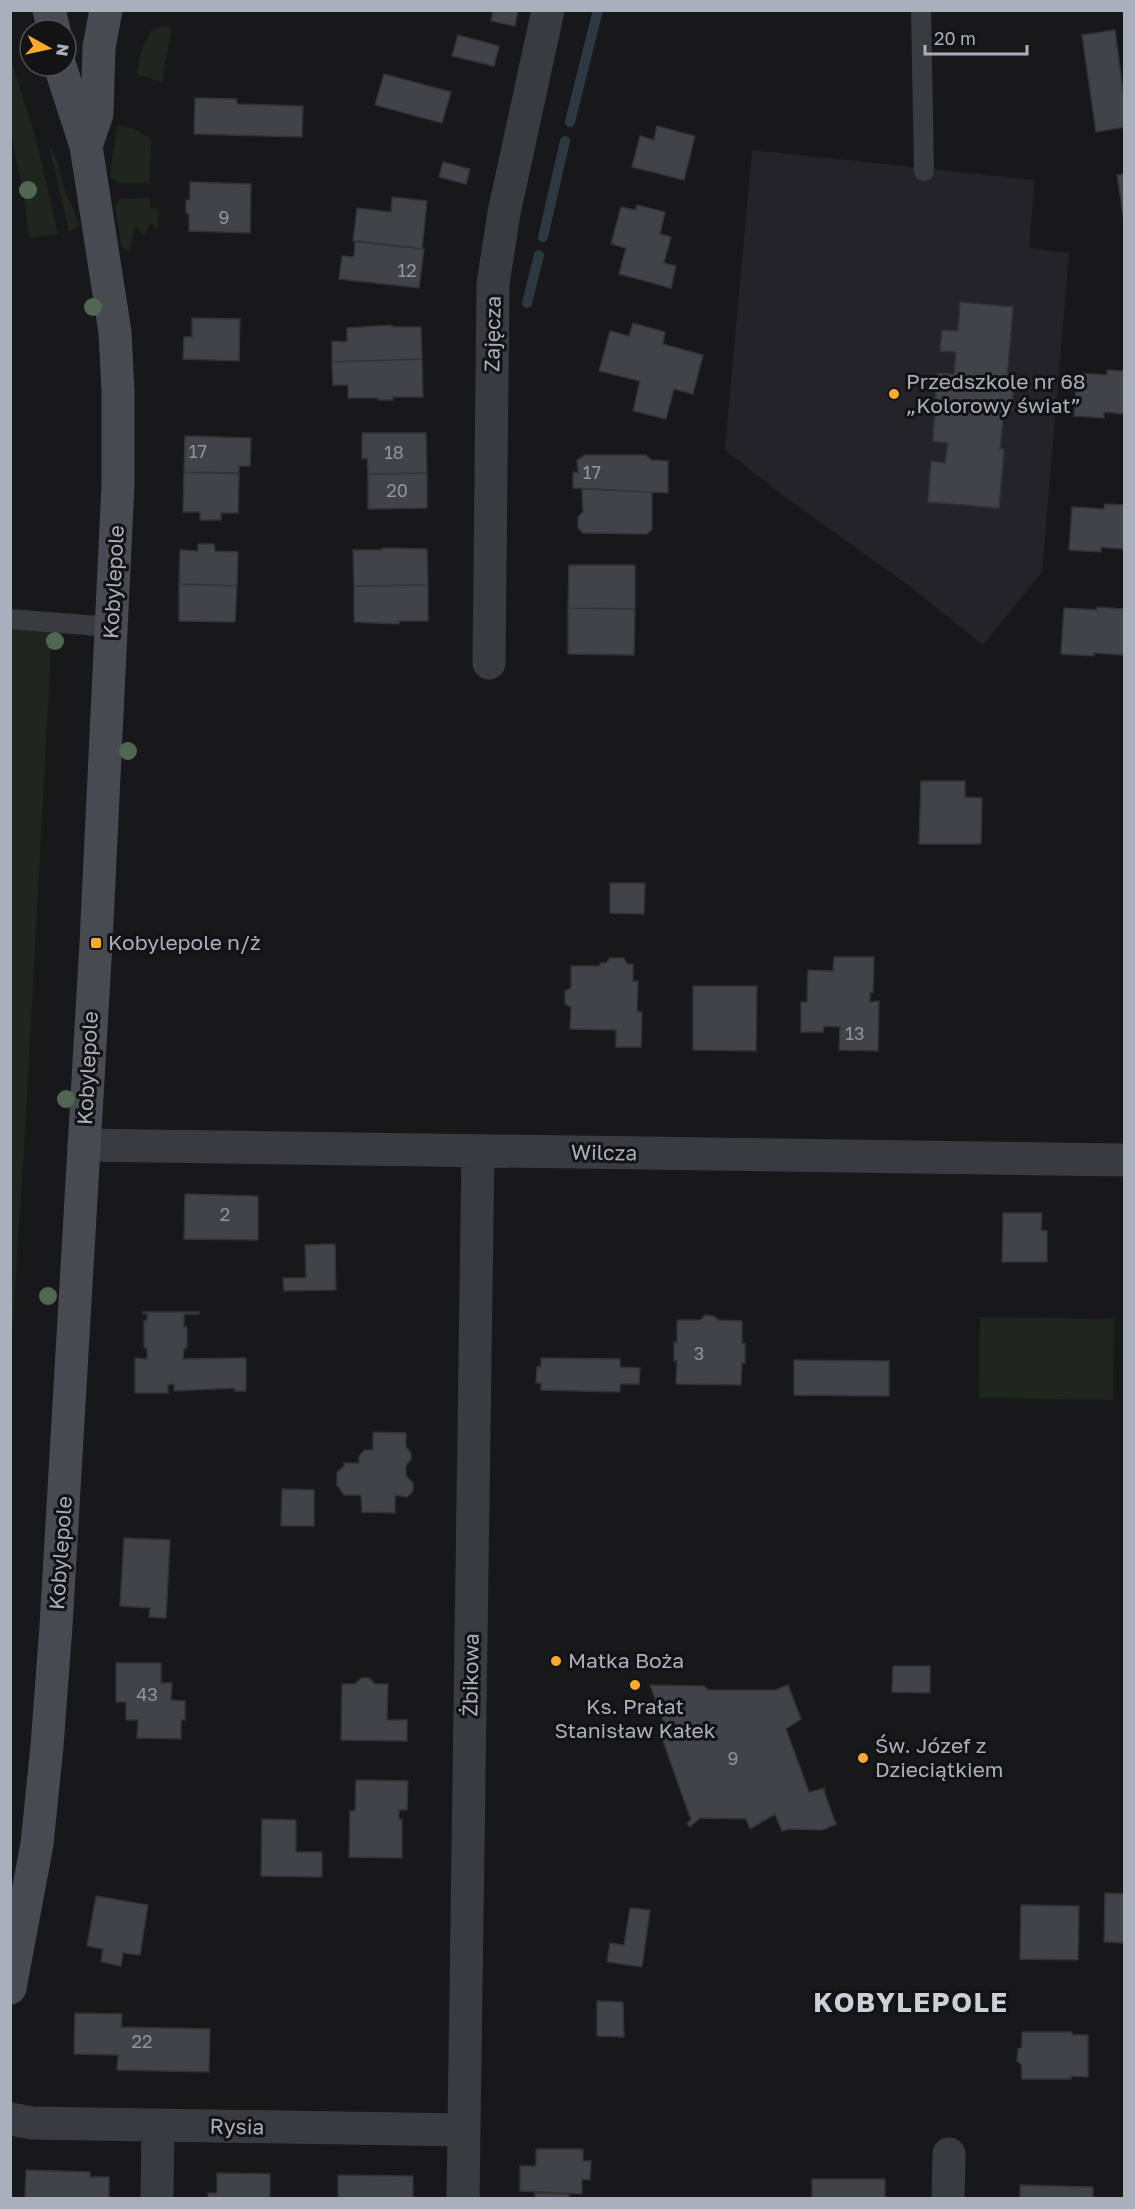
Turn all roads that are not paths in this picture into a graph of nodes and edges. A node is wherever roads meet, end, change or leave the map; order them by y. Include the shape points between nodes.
1 (106, 10) edge
2 (548, 10) edge
3 (921, 10) edge
4 (64, 78) edge
5 (86, 146) junction
6 (924, 171) dead end
7 (10, 619) edge
8 (111, 627) junction
9 (489, 663) dead end
10 (84, 1144) junction
11 (478, 1151) junction
12 (1125, 1160) edge
13 (10, 1988) edge
14 (10, 2119) edge
15 (159, 2126) junction
16 (464, 2130) junction
17 (949, 2154) dead end
18 (157, 2199) edge
19 (463, 2199) edge
20 (948, 2199) edge

1 - 5 street, Kobylepole via 99,47 97,114
2 - 9 street, Zajęcza via 504,213 493,284
3 - 6 lane
4 - 5 street, Kobylepole
5 - 8 street, Kobylepole via 115,332 118,485
7 - 8 lane
8 - 10 street, Kobylepole
10 - 11 street, Wilcza
10 - 13 street, Kobylepole via 47,1746 37,1844
11 - 12 street, Wilcza
11 - 16 street, Żbikowa
14 - 15 street, Rysia
15 - 16 street, Rysia
15 - 18 street
16 - 19 street, Żbikowa
17 - 20 street

